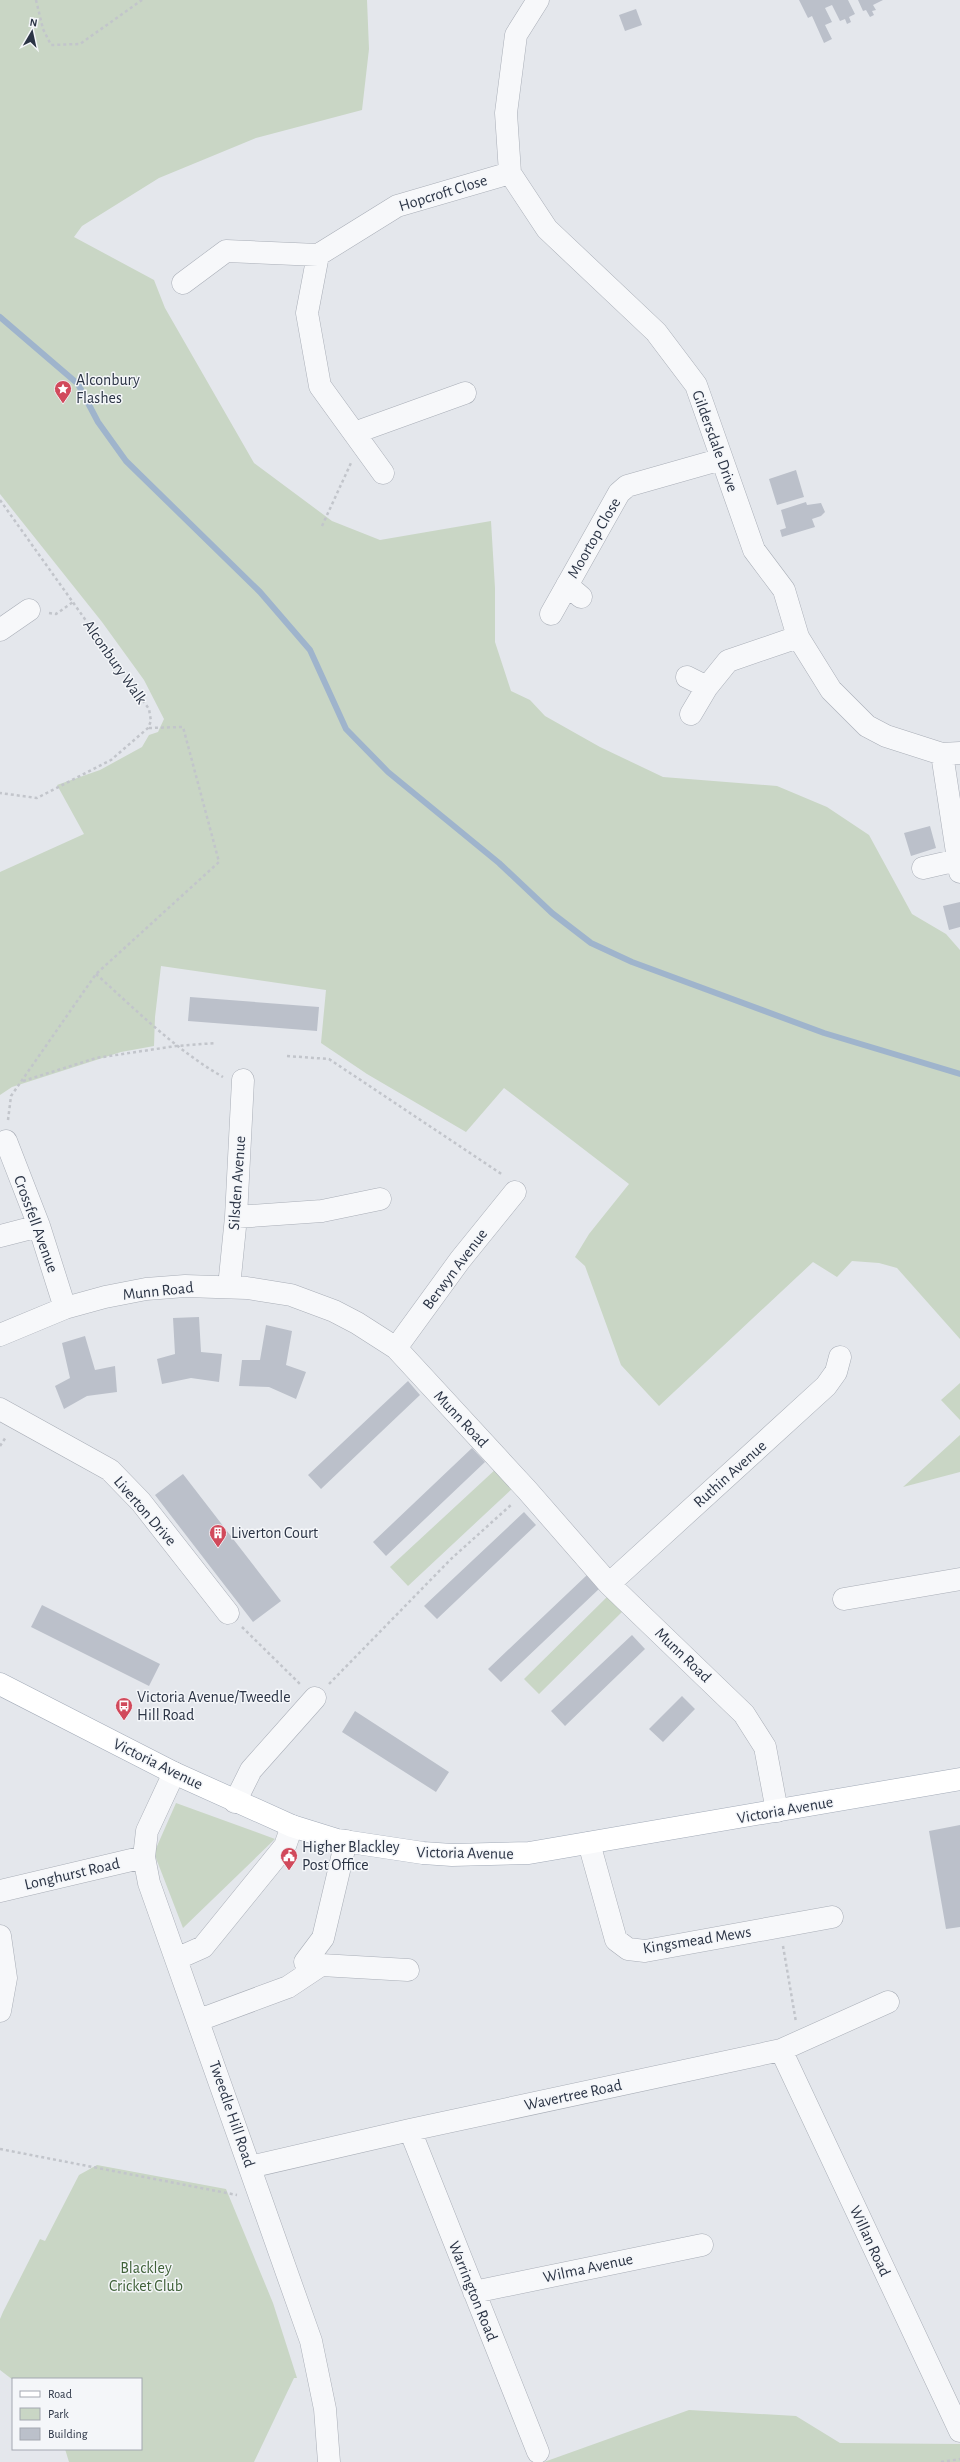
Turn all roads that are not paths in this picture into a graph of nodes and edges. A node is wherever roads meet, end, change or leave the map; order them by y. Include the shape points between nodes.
1 (538, 0) edge
2 (510, 173) junction
3 (318, 255) junction
4 (183, 283) dead end
5 (465, 393) dead end
6 (357, 437) junction
7 (722, 459) junction
8 (383, 473) dead end
9 (29, 610) road end
10 (551, 614) dead end
11 (0, 630) edge
12 (798, 637) junction
13 (687, 677) dead end
14 (707, 687) junction
15 (691, 714) dead end
16 (951, 753) edge
17 (959, 866) edge
18 (923, 868) dead end
19 (243, 1080) dead end
20 (6, 1141) dead end
21 (515, 1192) road end
22 (380, 1199) dead end
23 (236, 1217) junction
24 (39, 1226) junction
25 (0, 1236) edge
26 (229, 1287) junction
27 (66, 1308) junction
28 (0, 1334) edge
29 (396, 1348) junction
30 (840, 1357) dead end
31 (0, 1409) edge
32 (960, 1579) edge
33 (609, 1584) junction
34 (844, 1599) dead end
35 (228, 1613) road end
36 (0, 1684) edge
37 (315, 1698) road end
38 (174, 1773) junction
39 (960, 1780) edge
40 (235, 1802) junction
41 (777, 1811) junction
42 (292, 1826) junction
43 (346, 1841) junction
44 (589, 1843) junction
45 (144, 1857) junction
46 (0, 1891) edge
47 (832, 1917) dead end
48 (0, 1936) edge
49 (176, 1959) junction
50 (408, 1970) dead end
51 (312, 1971) junction
52 (888, 2002) dead end
53 (0, 2011) edge
54 (199, 2020) junction
55 (790, 2046) junction
56 (410, 2130) junction
57 (250, 2167) junction
58 (702, 2245) dead end
59 (474, 2292) junction
60 (960, 2431) edge
61 (538, 2452) dead end
62 (329, 2462) edge

1 - 2 street, Gildersdale Drive via 516,35 506,113
2 - 3 street, Hopcroft Close via 397,206
2 - 7 street, Gildersdale Drive via 547,229 656,332 673,352 696,385
3 - 4 street via 226,250
3 - 6 street via 307,313 320,386
5 - 6 street
6 - 8 street
7 - 10 street, Moortop Close via 627,486 619,494 574,591
7 - 12 street, Gildersdale Drive via 754,550 784,590
9 - 11 street
12 - 14 street via 728,661
12 - 16 street, Gildersdale Drive via 831,690 867,726 886,736
13 - 14 street
14 - 15 street
16 - 17 street
17 - 18 street
19 - 23 street, Silsden Avenue
20 - 24 street, Crossfell Avenue
21 - 29 street, Berwyn Avenue via 460,1260
22 - 23 street via 322,1211
23 - 26 street, Silsden Avenue
24 - 25 street
24 - 27 street, Crossfell Avenue
26 - 27 street, Munn Road via 185,1286 146,1289
26 - 29 street, Munn Road via 290,1295 309,1301 357,1322
27 - 28 street, Munn Road
29 - 33 street, Munn Road via 527,1490
30 - 33 street, Ruthin Avenue via 836,1372 826,1386
31 - 35 street, Liverton Drive via 110,1470 141,1502
32 - 34 street
33 - 41 street, Munn Road via 744,1714 765,1747
36 - 38 main road, Victoria Avenue
37 - 40 street via 251,1770
38 - 40 main road, Victoria Avenue
38 - 45 street, Tweedle Hill Road via 147,1831
39 - 41 main road, Victoria Avenue
40 - 42 main road, Victoria Avenue
41 - 44 main road, Victoria Avenue
42 - 43 main road, Victoria Avenue
42 - 49 street via 285,1846 203,1947
43 - 44 main road, Victoria Avenue via 423,1854 452,1855 529,1853
43 - 51 street via 323,1938 305,1962
44 - 47 street, Kingsmead Mews via 616,1940 628,1949 645,1950
45 - 46 street, Longhurst Road
45 - 49 street, Tweedle Hill Road via 149,1883
48 - 53 street via 6,1978
49 - 54 street, Tweedle Hill Road
50 - 51 street via 321,1965
51 - 54 street via 288,1987
52 - 55 street, Wavertree Road
54 - 57 street, Tweedle Hill Road
55 - 56 street, Wavertree Road
55 - 60 street, Willan Road
56 - 57 street, Wavertree Road
56 - 59 street, Warrington Road
57 - 62 street, Tweedle Hill Road via 311,2341 325,2409
58 - 59 street, Wilma Avenue
59 - 61 street, Warrington Road

